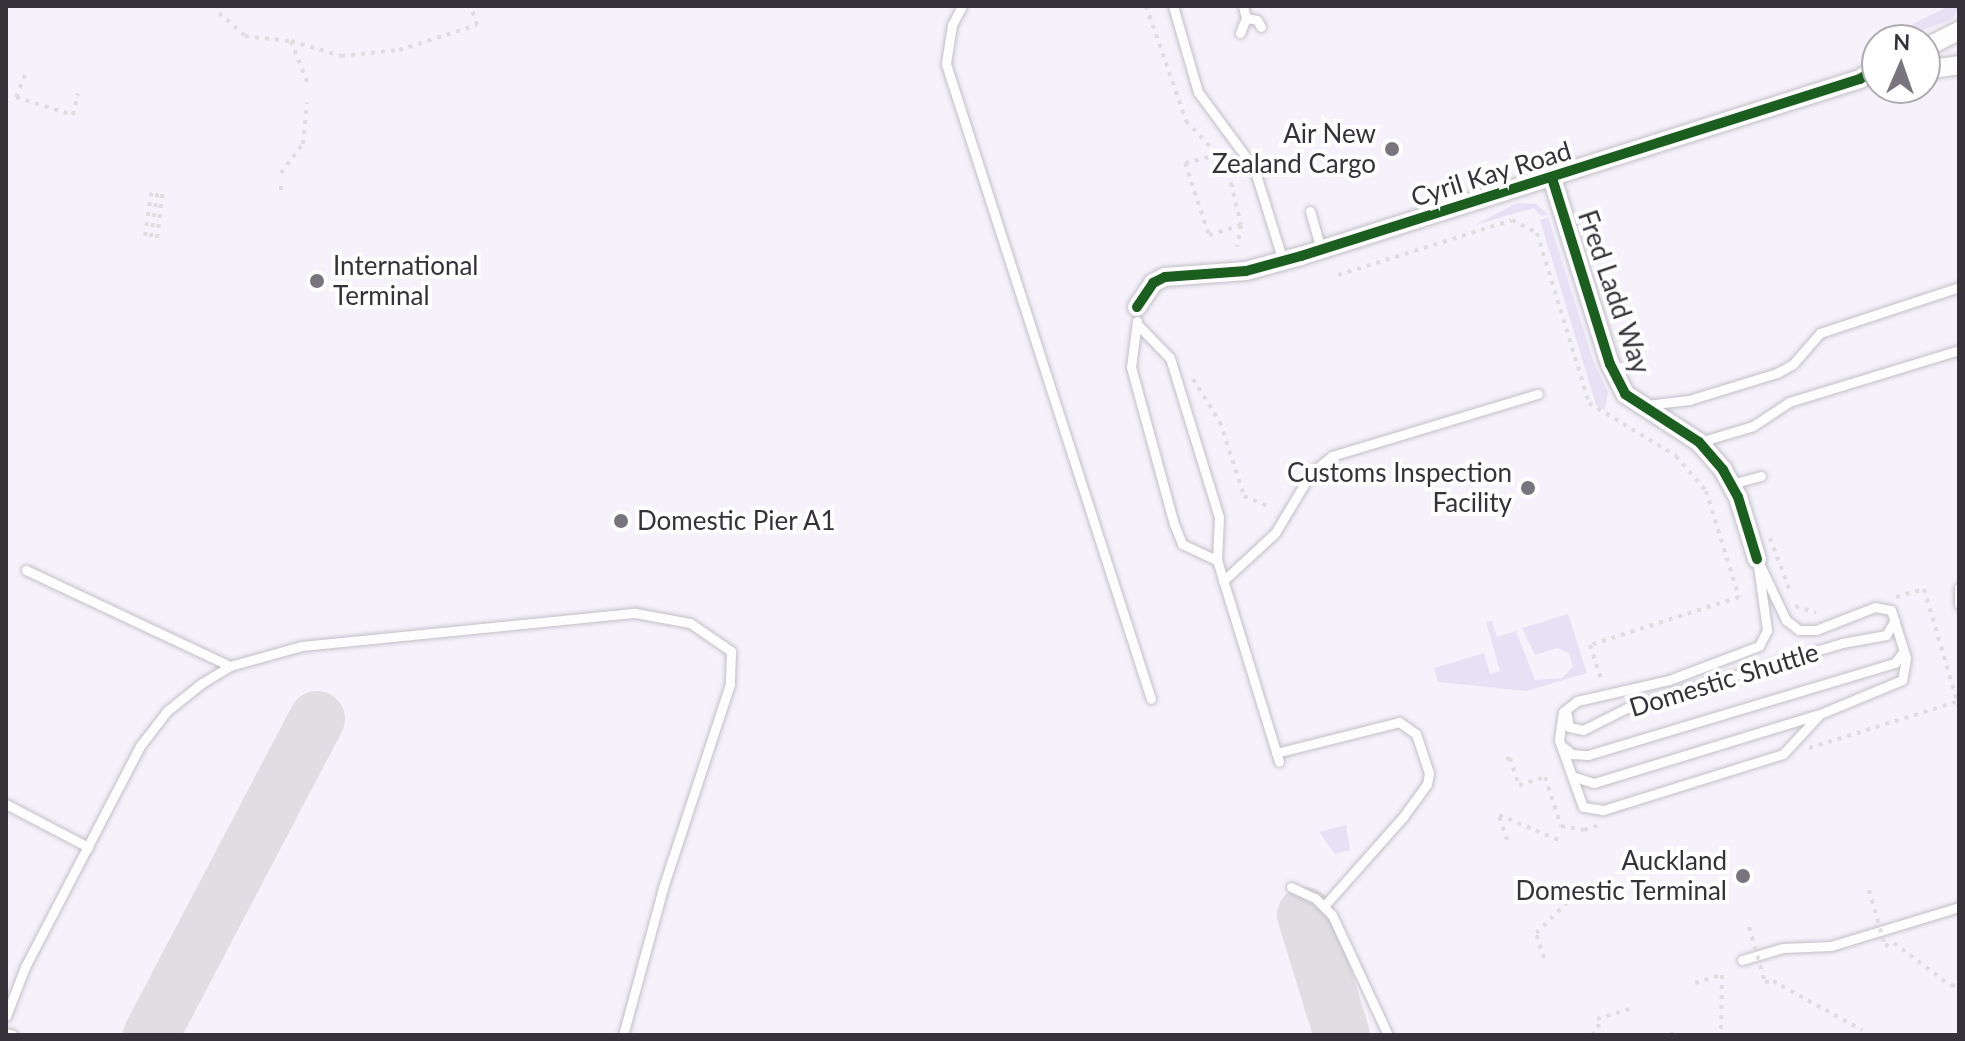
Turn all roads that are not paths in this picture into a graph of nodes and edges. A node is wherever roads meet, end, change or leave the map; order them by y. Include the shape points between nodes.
1 (962, 6) edge
2 (1173, 6) edge
3 (1243, 6) edge
4 (1246, 18) junction
5 (1261, 27) dead end
6 (1959, 31) edge
7 (1240, 33) dead end
8 (1941, 40) edge
9 (1861, 79) edge
10 (1552, 178) junction
11 (1310, 211) dead end
12 (1321, 249) junction
13 (1283, 261) junction
14 (1959, 287) edge
15 (1137, 315) junction
16 (1959, 350) edge
17 (1538, 394) dead end
18 (1640, 405) junction
19 (1699, 442) junction
20 (1761, 476) dead end
21 (1731, 484) junction
22 (1757, 559) junction
23 (1217, 560) junction
24 (26, 570) dead end
25 (1223, 581) junction
26 (1959, 588) edge
27 (1959, 604) edge
28 (1894, 615) junction
29 (1903, 644) junction
30 (230, 666) junction
31 (1151, 699) dead end
32 (1571, 704) junction
33 (1820, 714) junction
34 (1560, 744) junction
35 (1569, 771) junction
36 (6, 804) edge
37 (88, 847) junction
38 (1291, 887) dead end
39 (1325, 905) junction
40 (1959, 907) edge
41 (1742, 960) dead end
42 (6, 1016) edge
43 (6, 1033) edge
44 (13, 1035) edge
45 (623, 1035) edge
46 (1388, 1035) edge

1 - 31 lane via 952,25 946,64
2 - 13 lane via 1198,92 1254,168
3 - 4 lane
4 - 5 lane
4 - 7 lane
6 - 8 street
9 - 10 street, Cyril Kay Road
10 - 12 street, Cyril Kay Road
10 - 18 street, Fred Ladd Way via 1610,364 1625,394
11 - 12 lane
12 - 13 street, Cyril Kay Road
13 - 15 street, Cyril Kay Road via 1246,271 1165,277 1153,283
14 - 18 lane via 1820,333 1793,364 1777,373 1689,400
15 - 23 lane via 1170,358 1219,517
15 - 23 lane via 1131,367 1174,524 1182,544
16 - 19 lane via 1789,402 1753,426
17 - 25 lane via 1332,456 1311,473 1275,533
18 - 19 street, Fred Ladd Way
19 - 21 street, Fred Ladd Way
20 - 21 lane
21 - 22 street, Fred Ladd Way
22 - 28 lane via 1786,620 1799,630 1816,630 1875,607
22 - 32 lane, Domestic Shuttle via 1767,630 1759,646 1669,680
23 - 25 lane
24 - 30 lane
25 - 39 lane via 1277,758 1399,722 1416,734 1429,773 1403,817
26 - 27 lane
28 - 29 lane
28 - 32 lane, Domestic Shuttle via 1886,635 1842,643 1627,708 1583,730 1567,724
29 - 33 lane via 1908,667 1898,684
29 - 34 lane, Domestic Shuttle via 1902,658 1895,663 1588,755 1572,754
30 - 37 lane via 186,695 152,729
30 - 45 lane via 302,646 635,613 690,623 731,651 730,684 663,888
32 - 34 lane via 1559,721
33 - 35 lane via 1594,783 1580,782
33 - 35 lane via 1783,754 1603,810 1583,807
34 - 35 lane
36 - 37 lane
37 - 42 lane via 25,967
38 - 39 lane
39 - 46 lane
40 - 41 lane via 1831,946 1783,948
43 - 44 lane

